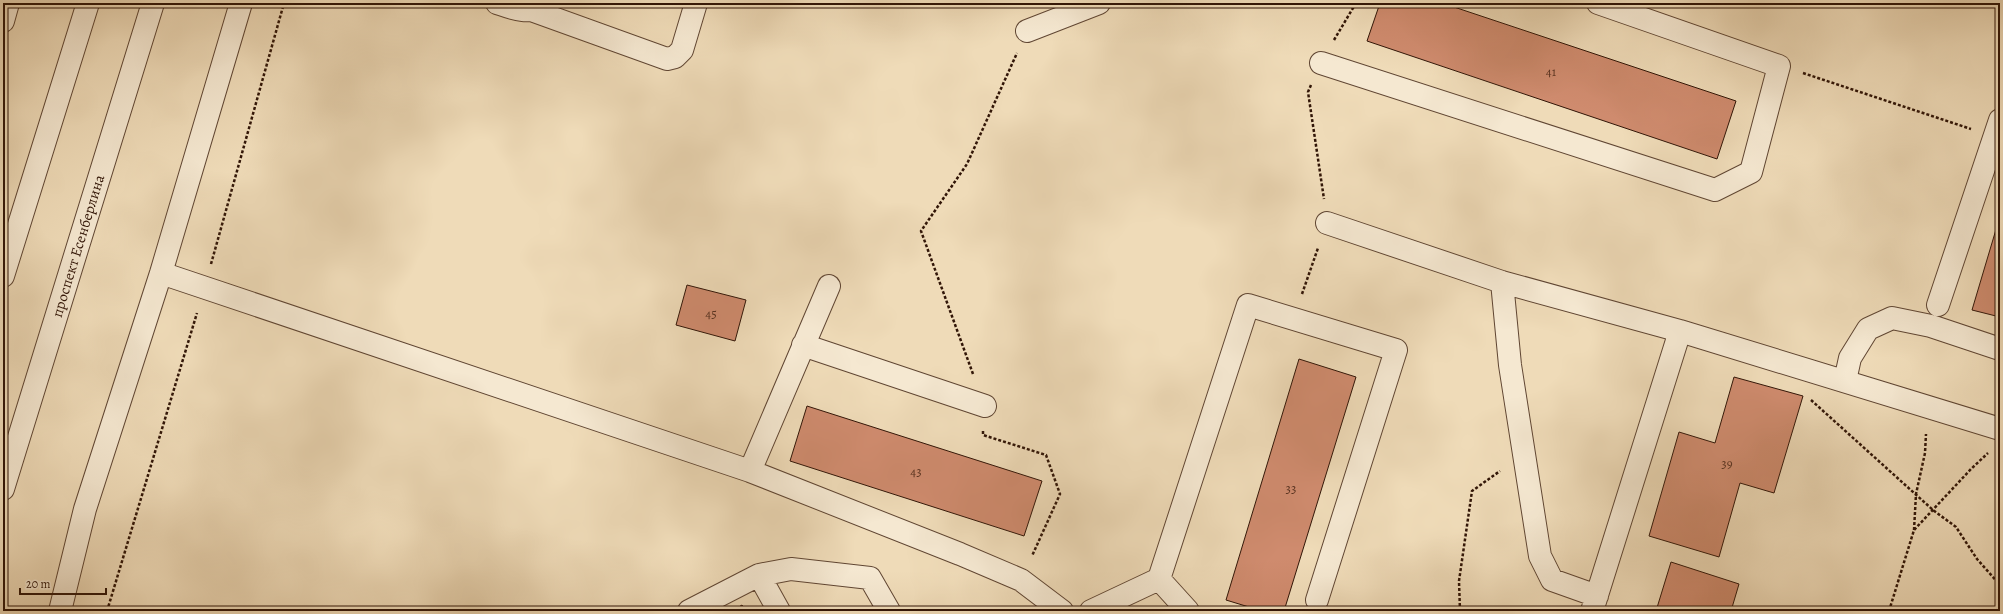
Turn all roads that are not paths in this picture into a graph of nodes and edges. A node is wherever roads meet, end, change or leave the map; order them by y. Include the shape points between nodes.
1 (8, 3) edge
2 (88, 3) edge
3 (153, 3) edge
4 (241, 3) edge
5 (497, 3) edge
6 (696, 3) edge
7 (1099, 3) edge
8 (1598, 3) edge
9 (536, 6) edge
10 (3, 20) edge
11 (1027, 31) road end
12 (1321, 63) road end
13 (1997, 128) edge
14 (1327, 223) road end
15 (161, 273) junction
16 (3, 276) edge
17 (1502, 282) junction
18 (829, 286) dead end
19 (1938, 305) dead end
20 (1680, 330) junction
21 (803, 345) junction
22 (2000, 349) edge
23 (1844, 381) junction
24 (985, 406) road end
25 (1997, 439) edge
26 (750, 471) junction
27 (3, 489) edge
28 (759, 576) junction
29 (1159, 579) junction
30 (1317, 600) dead end
31 (1594, 603) edge
32 (60, 611) edge
33 (689, 611) edge
34 (779, 611) edge
35 (889, 611) edge
36 (1062, 611) edge
37 (1091, 611) edge
38 (1188, 611) edge

1 - 10 street
2 - 16 street
3 - 27 street, проспект Есенберлина
4 - 15 street
5 - 9 street via 518,10
6 - 9 street via 682,50 667,59
7 - 11 street
8 - 12 street via 1779,66 1751,172 1714,190
13 - 19 street
14 - 17 street
15 - 26 street
15 - 32 street via 85,509
17 - 20 street
17 - 31 street via 1510,365 1540,556 1552,580
18 - 21 street
20 - 23 street
20 - 31 street
21 - 24 street
21 - 26 street
22 - 23 street via 1931,326 1892,318 1868,329 1850,358
23 - 25 street via 1926,407
26 - 36 street via 1021,580
28 - 33 street
28 - 34 street
28 - 35 street via 792,568 870,578
29 - 30 street via 1248,305 1396,350
29 - 37 street
29 - 38 street

